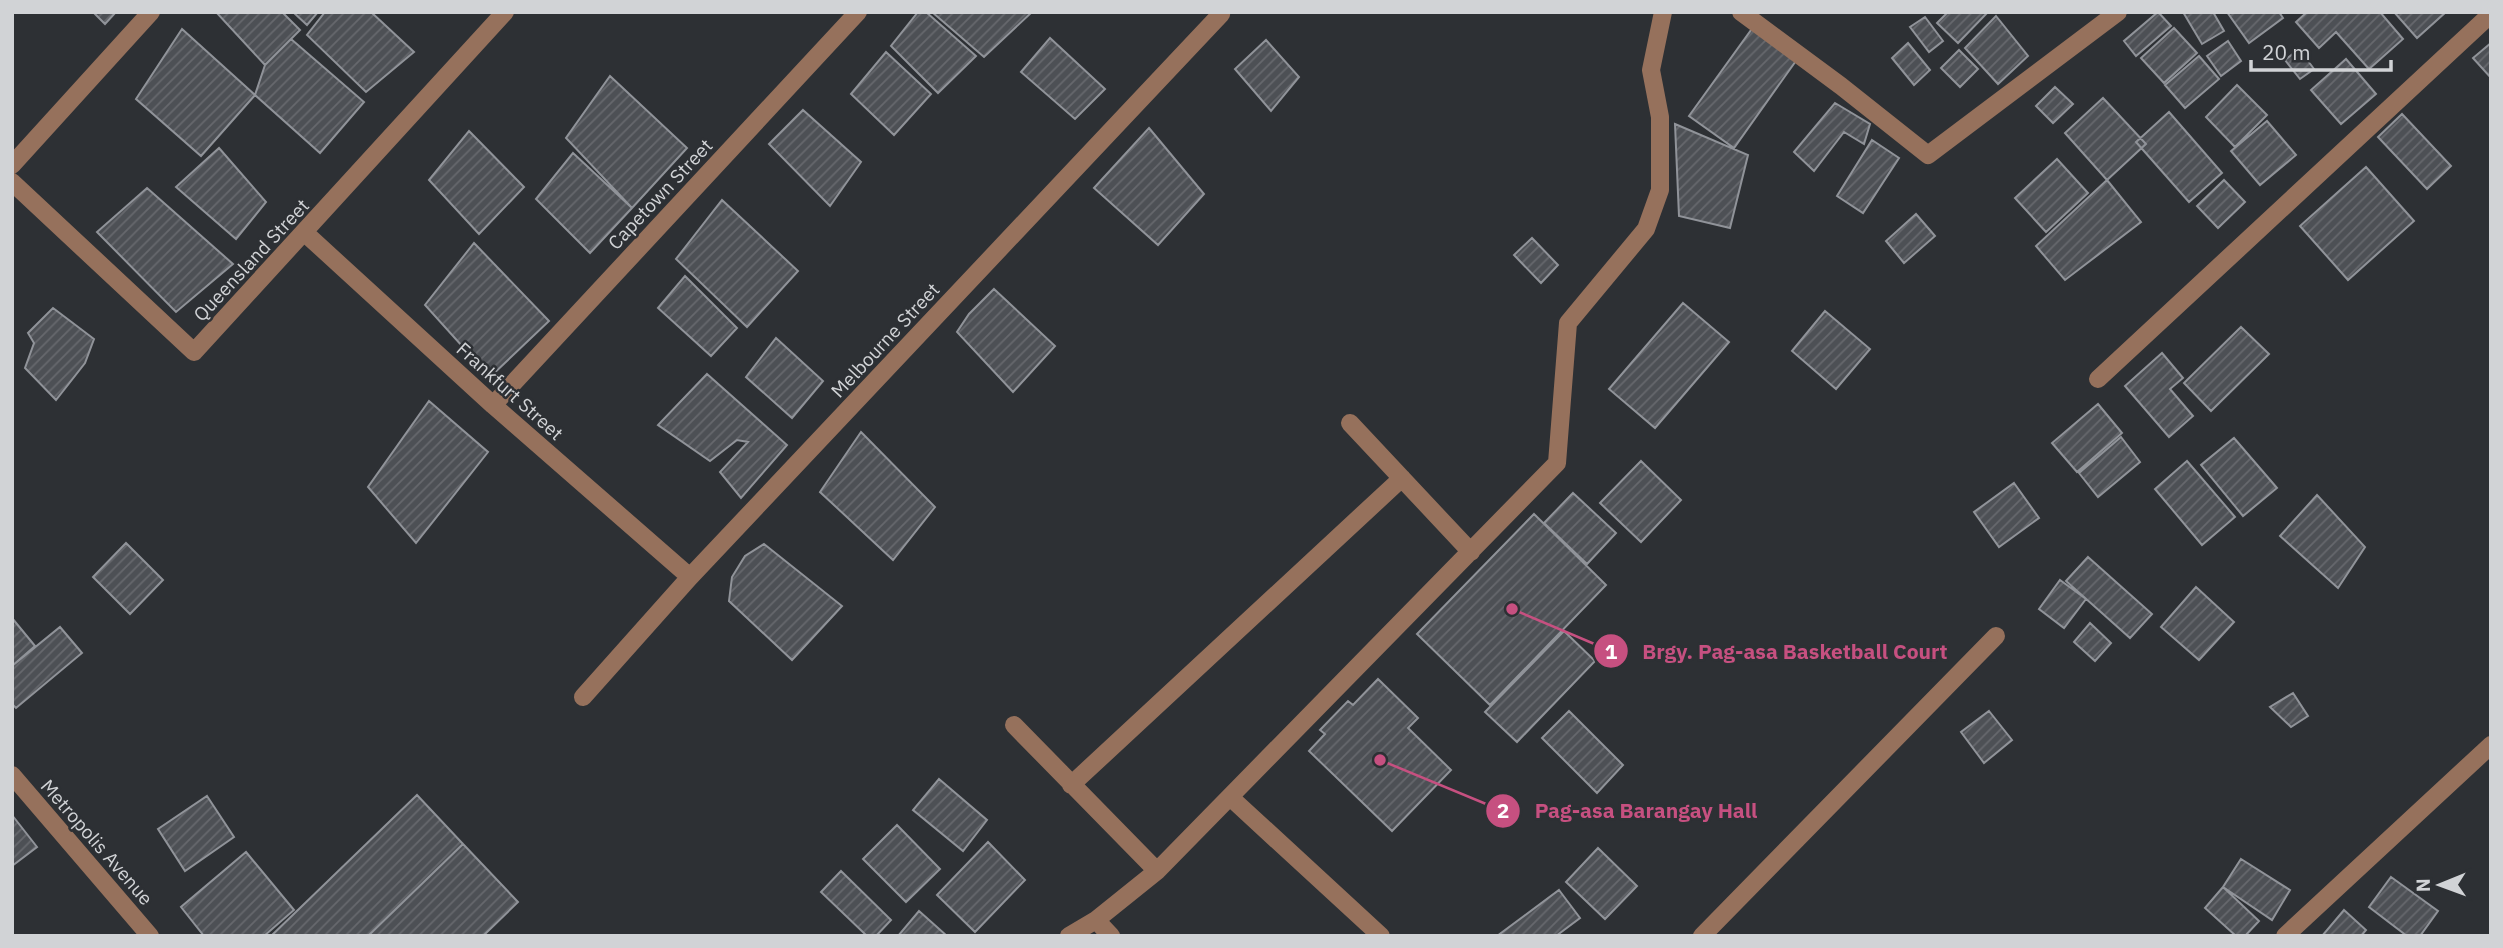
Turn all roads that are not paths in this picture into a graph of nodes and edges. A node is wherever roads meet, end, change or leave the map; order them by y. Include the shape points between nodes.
1 (151, 12) edge
2 (505, 12) edge
3 (858, 12) edge
4 (1663, 12) edge
5 (1741, 12) edge
6 (2118, 12) edge
7 (1220, 13) edge
8 (2491, 14) edge
9 (12, 165) edge
10 (12, 182) edge
11 (305, 233) junction
12 (2098, 379) dead end
13 (492, 405) junction
14 (1350, 423) dead end
15 (1402, 478) junction
16 (1471, 552) junction
17 (690, 577) junction
18 (1996, 636) dead end
19 (583, 697) dead end
20 (1014, 725) dead end
21 (2491, 745) edge
22 (12, 775) edge
23 (1071, 785) junction
24 (1230, 797) junction
25 (1157, 871) junction
26 (1096, 920) junction
27 (150, 936) edge
28 (1069, 936) edge
29 (1111, 936) edge
30 (1381, 936) edge
31 (1702, 936) edge
32 (2285, 936) edge

1 - 9 street
2 - 11 street, Queensland Street
3 - 13 street, Capetown Street
4 - 16 street via 1651,71 1660,117 1660,190 1647,229 1568,323 1557,463
5 - 6 street via 1928,155
7 - 17 street, Melbourne Street
8 - 12 street
10 - 11 street, Queensland Street via 194,352
11 - 13 street, Frankfurt Street
13 - 17 street, Frankfurt Street
14 - 15 street
15 - 16 street
15 - 23 street
16 - 24 street
17 - 19 street, Melbourne Street
18 - 31 street
20 - 23 street
21 - 32 street
22 - 27 street, Metropolis Avenue
23 - 25 street
24 - 25 street
24 - 30 street
25 - 26 street
26 - 28 street
26 - 29 street

